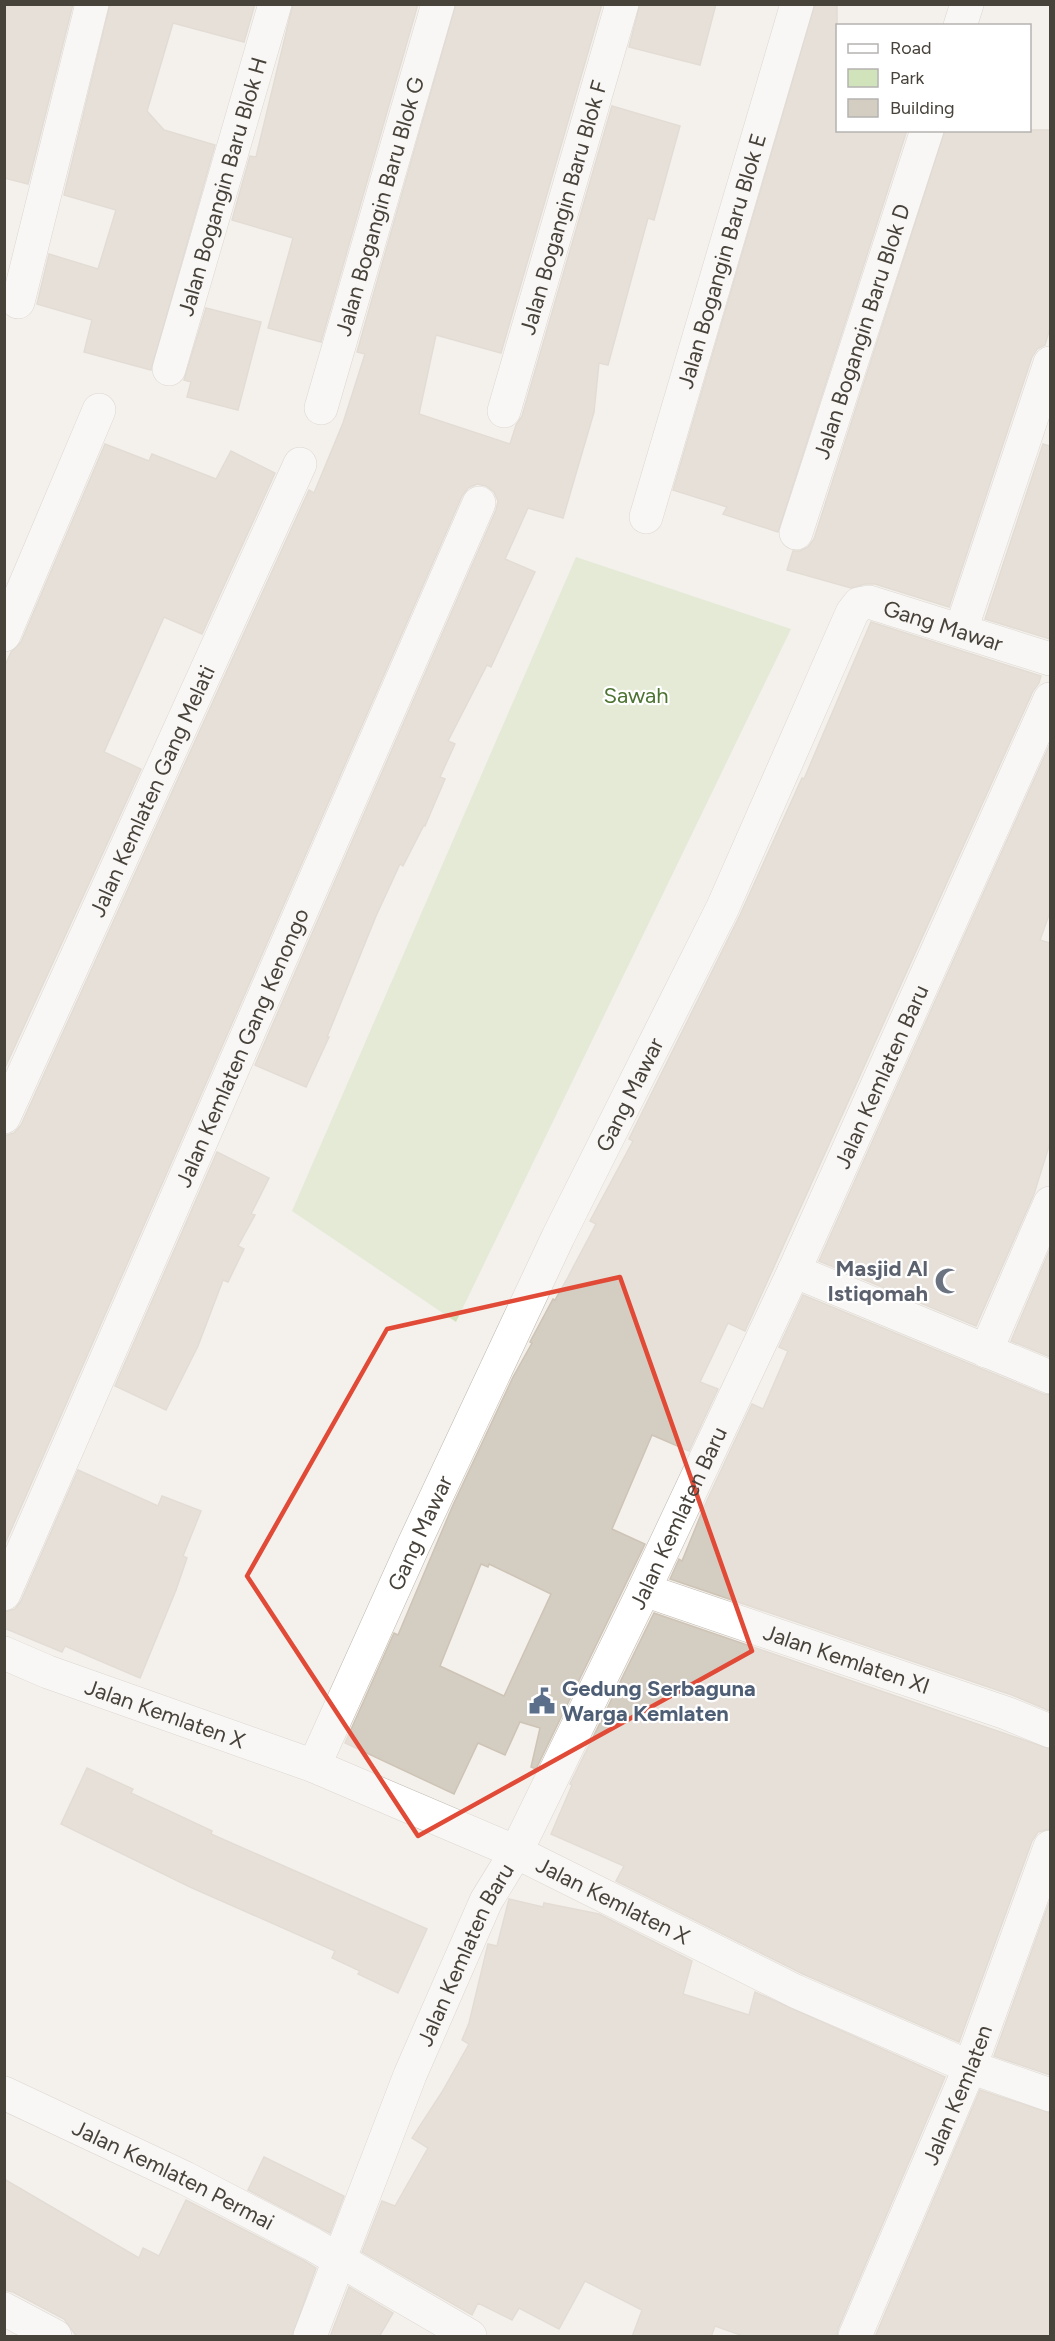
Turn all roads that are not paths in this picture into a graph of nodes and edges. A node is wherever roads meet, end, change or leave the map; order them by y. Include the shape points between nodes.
1 (92, 4) edge
2 (275, 4) edge
3 (438, 4) edge
4 (621, 4) edge
5 (797, 4) edge
6 (967, 4) edge
7 (961, 24) edge
8 (926, 132) edge
9 (18, 302) dead end
10 (1050, 363) edge
11 (169, 369) dead end
12 (321, 408) dead end
13 (99, 410) dead end
14 (504, 411) dead end
15 (300, 464) dead end
16 (479, 503) dead end
17 (646, 517) dead end
18 (796, 533) dead end
19 (961, 630) junction
20 (4, 635) edge
21 (1050, 659) edge
22 (1050, 699) edge
23 (4, 1117) edge
24 (1050, 1203) edge
25 (794, 1271) junction
26 (986, 1351) junction
27 (1050, 1377) edge
28 (644, 1590) junction
29 (4, 1594) edge
30 (4, 1653) edge
31 (1050, 1731) edge
32 (314, 1766) junction
33 (1050, 1847) edge
34 (516, 1852) junction
35 (970, 2067) junction
36 (4, 2093) edge
37 (1050, 2095) edge
38 (339, 2261) junction
39 (4, 2309) edge
40 (55, 2337) edge
41 (310, 2337) edge
42 (470, 2337) edge
43 (855, 2337) edge

1 - 9 street
2 - 11 street, Jalan Bogangin Baru Blok H
3 - 12 street, Jalan Bogangin Baru Blok G
4 - 14 street, Jalan Bogangin Baru Blok F
5 - 17 street, Jalan Bogangin Baru Blok E
6 - 7 street
8 - 18 street, Jalan Bogangin Baru Blok D
10 - 19 street
13 - 20 street
15 - 23 street, Jalan Kemlaten Gang Melati
16 - 29 street, Jalan Kemlaten Gang Kenongo
19 - 21 street, Gang Mawar
19 - 32 street, Gang Mawar via 868,602 859,604 852,613 723,907 558,1238
22 - 25 street, Jalan Kemlaten Baru
24 - 26 street
25 - 26 street
25 - 28 street, Jalan Kemlaten Baru
26 - 27 street
28 - 31 street, Jalan Kemlaten XI
28 - 34 street, Jalan Kemlaten Baru
30 - 32 street, Jalan Kemlaten X
32 - 34 street, Jalan Kemlaten X
33 - 35 street, Jalan Kemlaten
34 - 35 street, Jalan Kemlaten X via 795,1991
34 - 38 street, Jalan Kemlaten Baru via 486,1901 410,2075
35 - 37 street, Jalan Kemlaten X
35 - 43 street, Jalan Kemlaten
36 - 38 street, Jalan Kemlaten Permai via 185,2178
38 - 41 street, Jalan Kemlaten Baru
38 - 42 street, Jalan Kemlaten Permai
39 - 40 street

